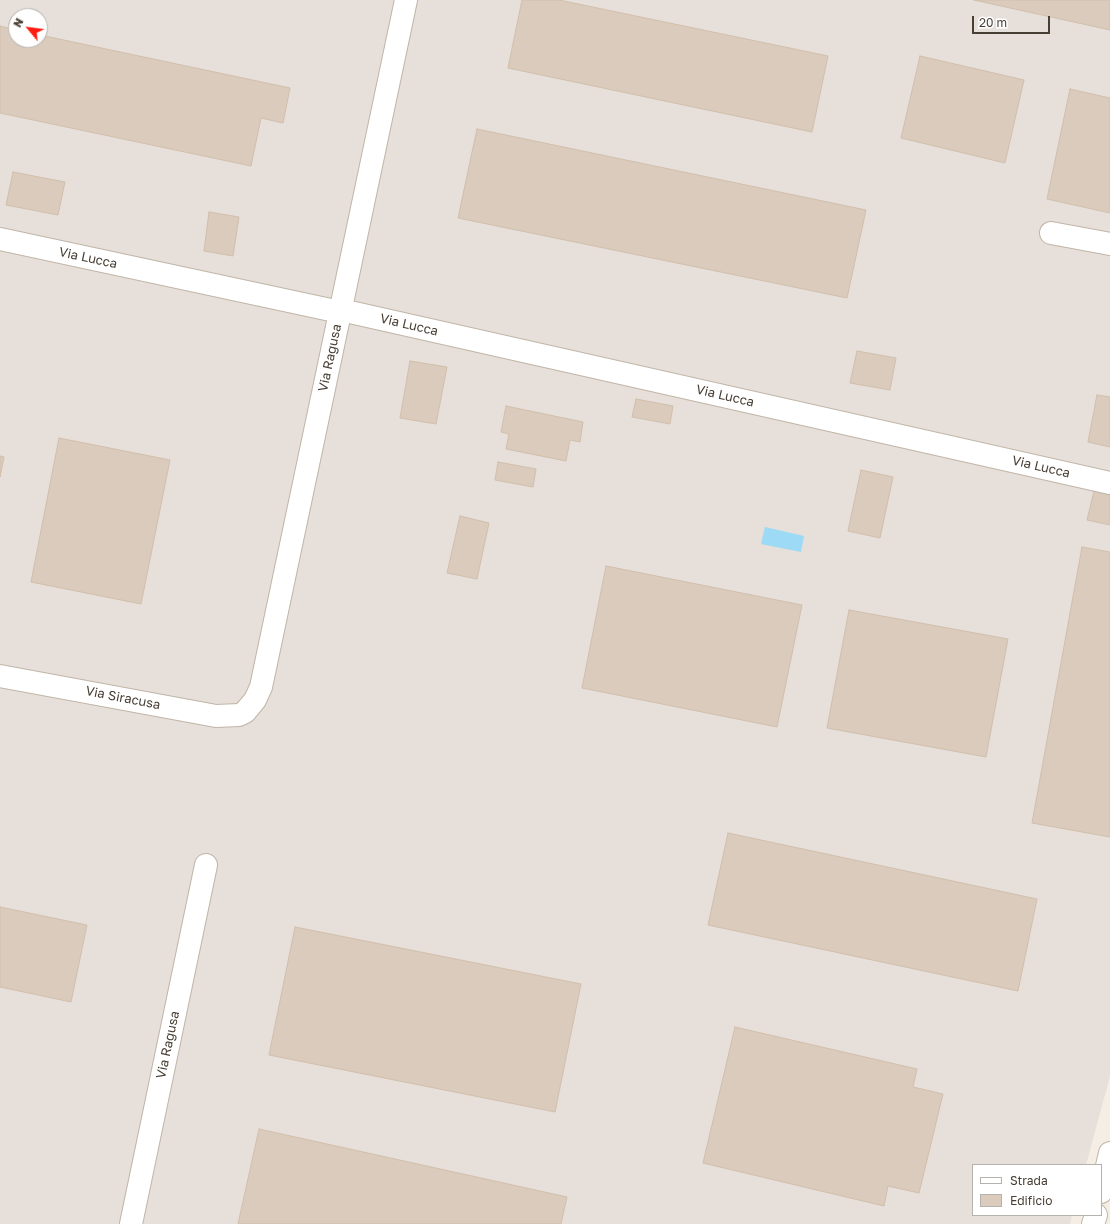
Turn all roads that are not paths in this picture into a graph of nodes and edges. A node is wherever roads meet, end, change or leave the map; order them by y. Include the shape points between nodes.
1 (406, 0) edge
2 (1050, 233) dead end
3 (0, 239) edge
4 (1110, 244) edge
5 (340, 311) junction
6 (1110, 483) edge
7 (0, 676) edge
8 (245, 712) joint
9 (206, 865) dead end
10 (1110, 1153) edge
11 (1102, 1188) edge
12 (131, 1224) edge

1 - 5 street, Via Ragusa
2 - 4 street
3 - 5 street, Via Lucca
5 - 6 street, Via Lucca
5 - 8 street, Via Ragusa via 261,687 256,700
7 - 8 street, Via Siracusa via 216,716 232,716
9 - 12 street, Via Ragusa
10 - 11 street

